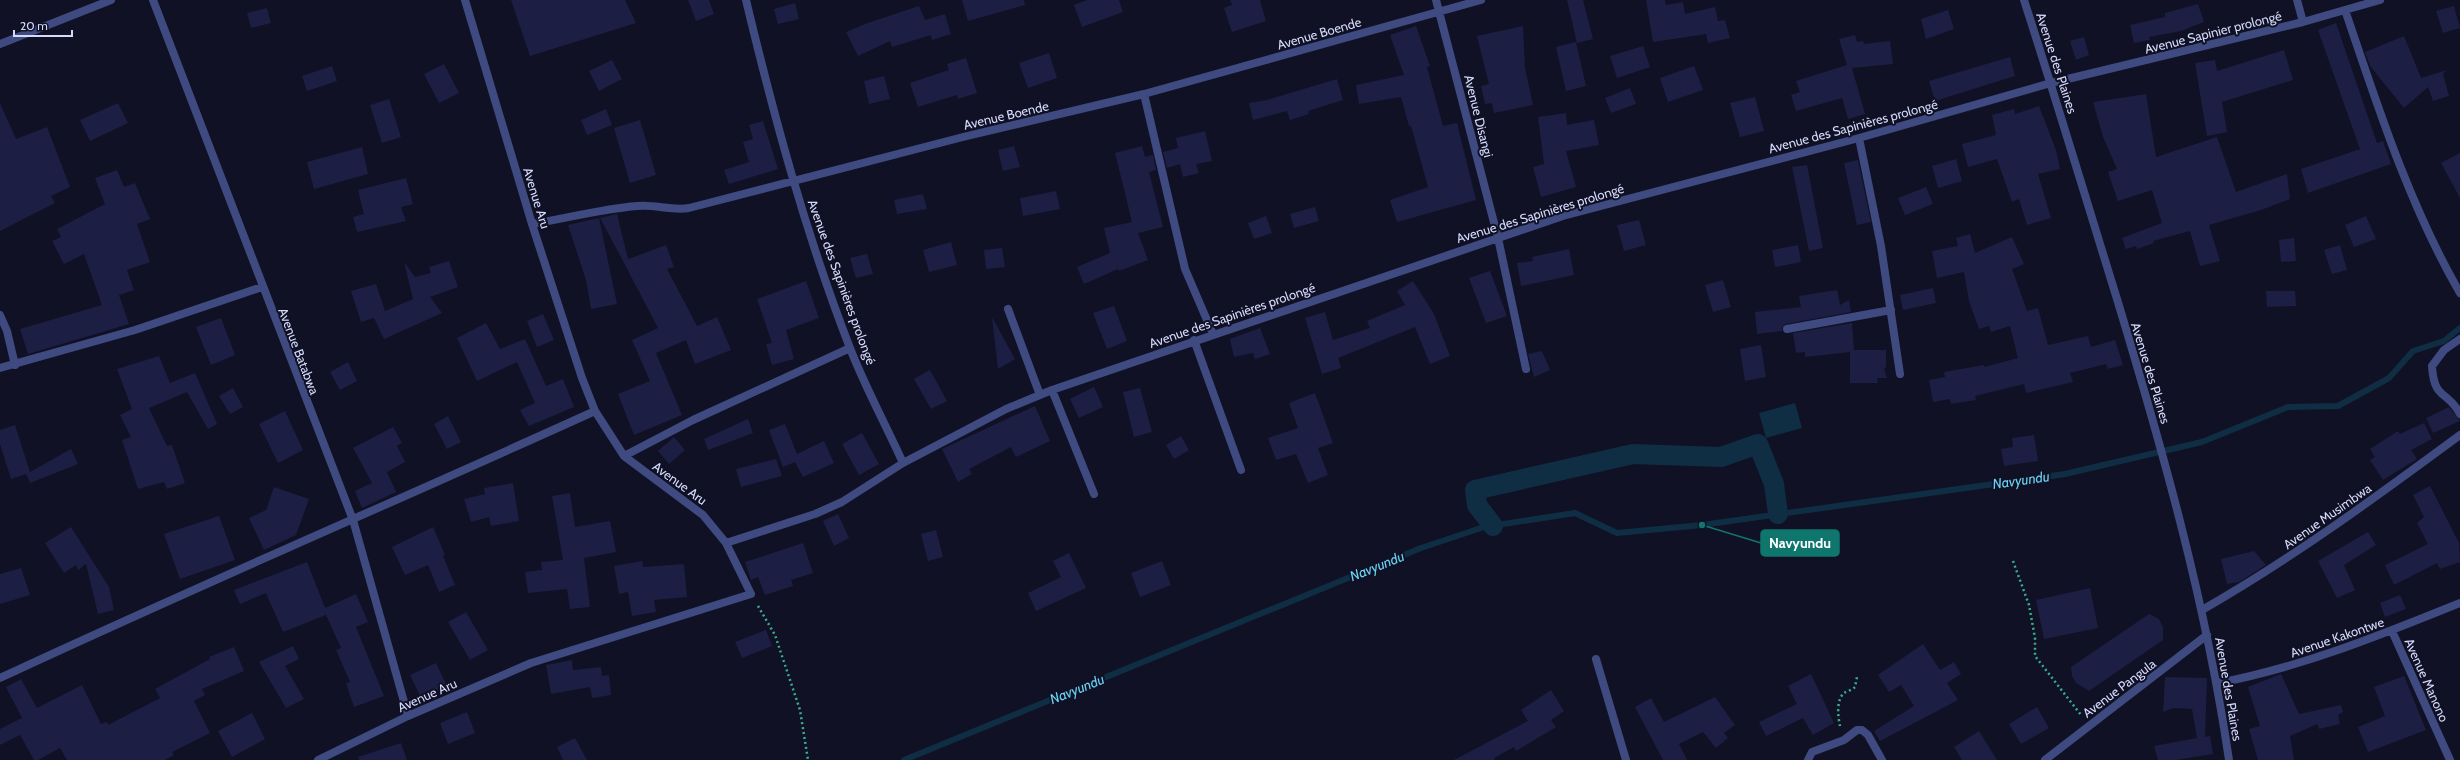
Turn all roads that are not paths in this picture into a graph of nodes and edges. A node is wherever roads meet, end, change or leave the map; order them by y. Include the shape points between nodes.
1 (111, 0) edge
2 (153, 0) edge
3 (465, 0) edge
4 (746, 0) edge
5 (1436, 0) edge
6 (1481, 0) edge
7 (2024, 0) edge
8 (2298, 0) edge
9 (2380, 0) edge
10 (2344, 10) junction
11 (1440, 11) junction
12 (2303, 22) junction
13 (0, 44) edge
14 (2051, 83) junction
15 (1144, 94) junction
16 (1859, 138) junction
17 (794, 180) junction
18 (532, 224) junction
19 (1498, 238) junction
20 (262, 287) junction
21 (2460, 293) edge
22 (1008, 309) dead end
23 (1891, 310) junction
24 (0, 315) edge
25 (1787, 329) dead end
26 (1213, 334) junction
27 (2460, 339) edge
28 (1194, 340) junction
29 (850, 348) junction
30 (15, 365) junction
31 (0, 368) edge
32 (1526, 370) dead end
33 (1900, 374) dead end
34 (1052, 390) junction
35 (1040, 395) junction
36 (595, 411) junction
37 (2460, 414) edge
38 (2460, 435) edge
39 (624, 456) junction
40 (903, 463) junction
41 (1241, 470) dead end
42 (1094, 494) dead end
43 (353, 520) junction
44 (726, 543) junction
45 (2460, 603) edge
46 (2202, 610) junction
47 (2392, 630) junction
48 (2207, 635) junction
49 (1596, 659) dead end
50 (0, 678) edge
51 (2218, 683) junction
52 (408, 716) junction
53 (318, 760) edge
54 (1626, 760) edge
55 (1808, 760) edge
56 (1882, 760) edge
57 (2045, 760) edge
58 (2230, 760) edge
59 (2450, 760) edge

1 - 13 street
2 - 20 street, Avenue Batabwa
3 - 18 street, Avenue Aru
4 - 17 street, Avenue des Sapinières prolongé
5 - 11 street, Avenue Disangi
6 - 11 street, Avenue Boende
7 - 14 street, Avenue des Plaines
8 - 12 street
9 - 10 street, Avenue Sapinier prolongé
10 - 12 street, Avenue Sapinier prolongé
10 - 21 street via 2421,221
11 - 15 street, Avenue Boende
11 - 19 street, Avenue Disangi
12 - 14 street, Avenue Sapinier prolongé
14 - 16 street, Avenue des Sapinières prolongé
14 - 46 street, Avenue des Plaines via 2155,425
15 - 17 street, Avenue Boende
15 - 26 street via 1185,269
16 - 19 street, Avenue des Sapinières prolongé via 1563,216
16 - 23 street via 1882,246
17 - 18 street, Avenue Boende via 679,209 656,205 634,206
17 - 29 street, Avenue des Sapinières prolongé
18 - 36 street, Avenue Aru
19 - 26 street, Avenue des Sapinières prolongé
19 - 32 street, Avenue Disangi
20 - 30 street via 135,330
20 - 43 street, Avenue Batabwa
22 - 35 street
23 - 25 street
23 - 33 street
24 - 30 street via 7,331
26 - 28 street, Avenue des Sapinières prolongé
27 - 37 street via 2440,354 2432,366 2436,390 2453,404
28 - 34 street, Avenue des Sapinières prolongé
28 - 41 street
29 - 39 street via 693,420
29 - 40 street, Avenue des Sapinières prolongé
30 - 31 street
34 - 35 street, Avenue des Sapinières prolongé
34 - 42 street
35 - 40 street, Avenue des Sapinières prolongé via 1006,409
36 - 39 street, Avenue Aru
36 - 43 street
38 - 46 street, Avenue Musimbwa via 2365,505 2257,578
39 - 44 street, Avenue Aru via 703,515
40 - 44 street via 842,502 815,514
43 - 50 street via 161,603
43 - 52 street, Avenue Batabwa
44 - 52 street, Avenue Aru via 751,594 531,663
45 - 47 street, Avenue Kakontwe
46 - 48 street, Avenue des Plaines
47 - 51 street, Avenue Kakontwe via 2294,665
47 - 59 street, Avenue Manono
48 - 51 street, Avenue des Plaines
48 - 57 street, Avenue Pangula
49 - 54 street
51 - 58 street, Avenue des Plaines
52 - 53 street, Avenue Aru
55 - 56 street via 1812,752 1844,740 1857,730 1865,731

